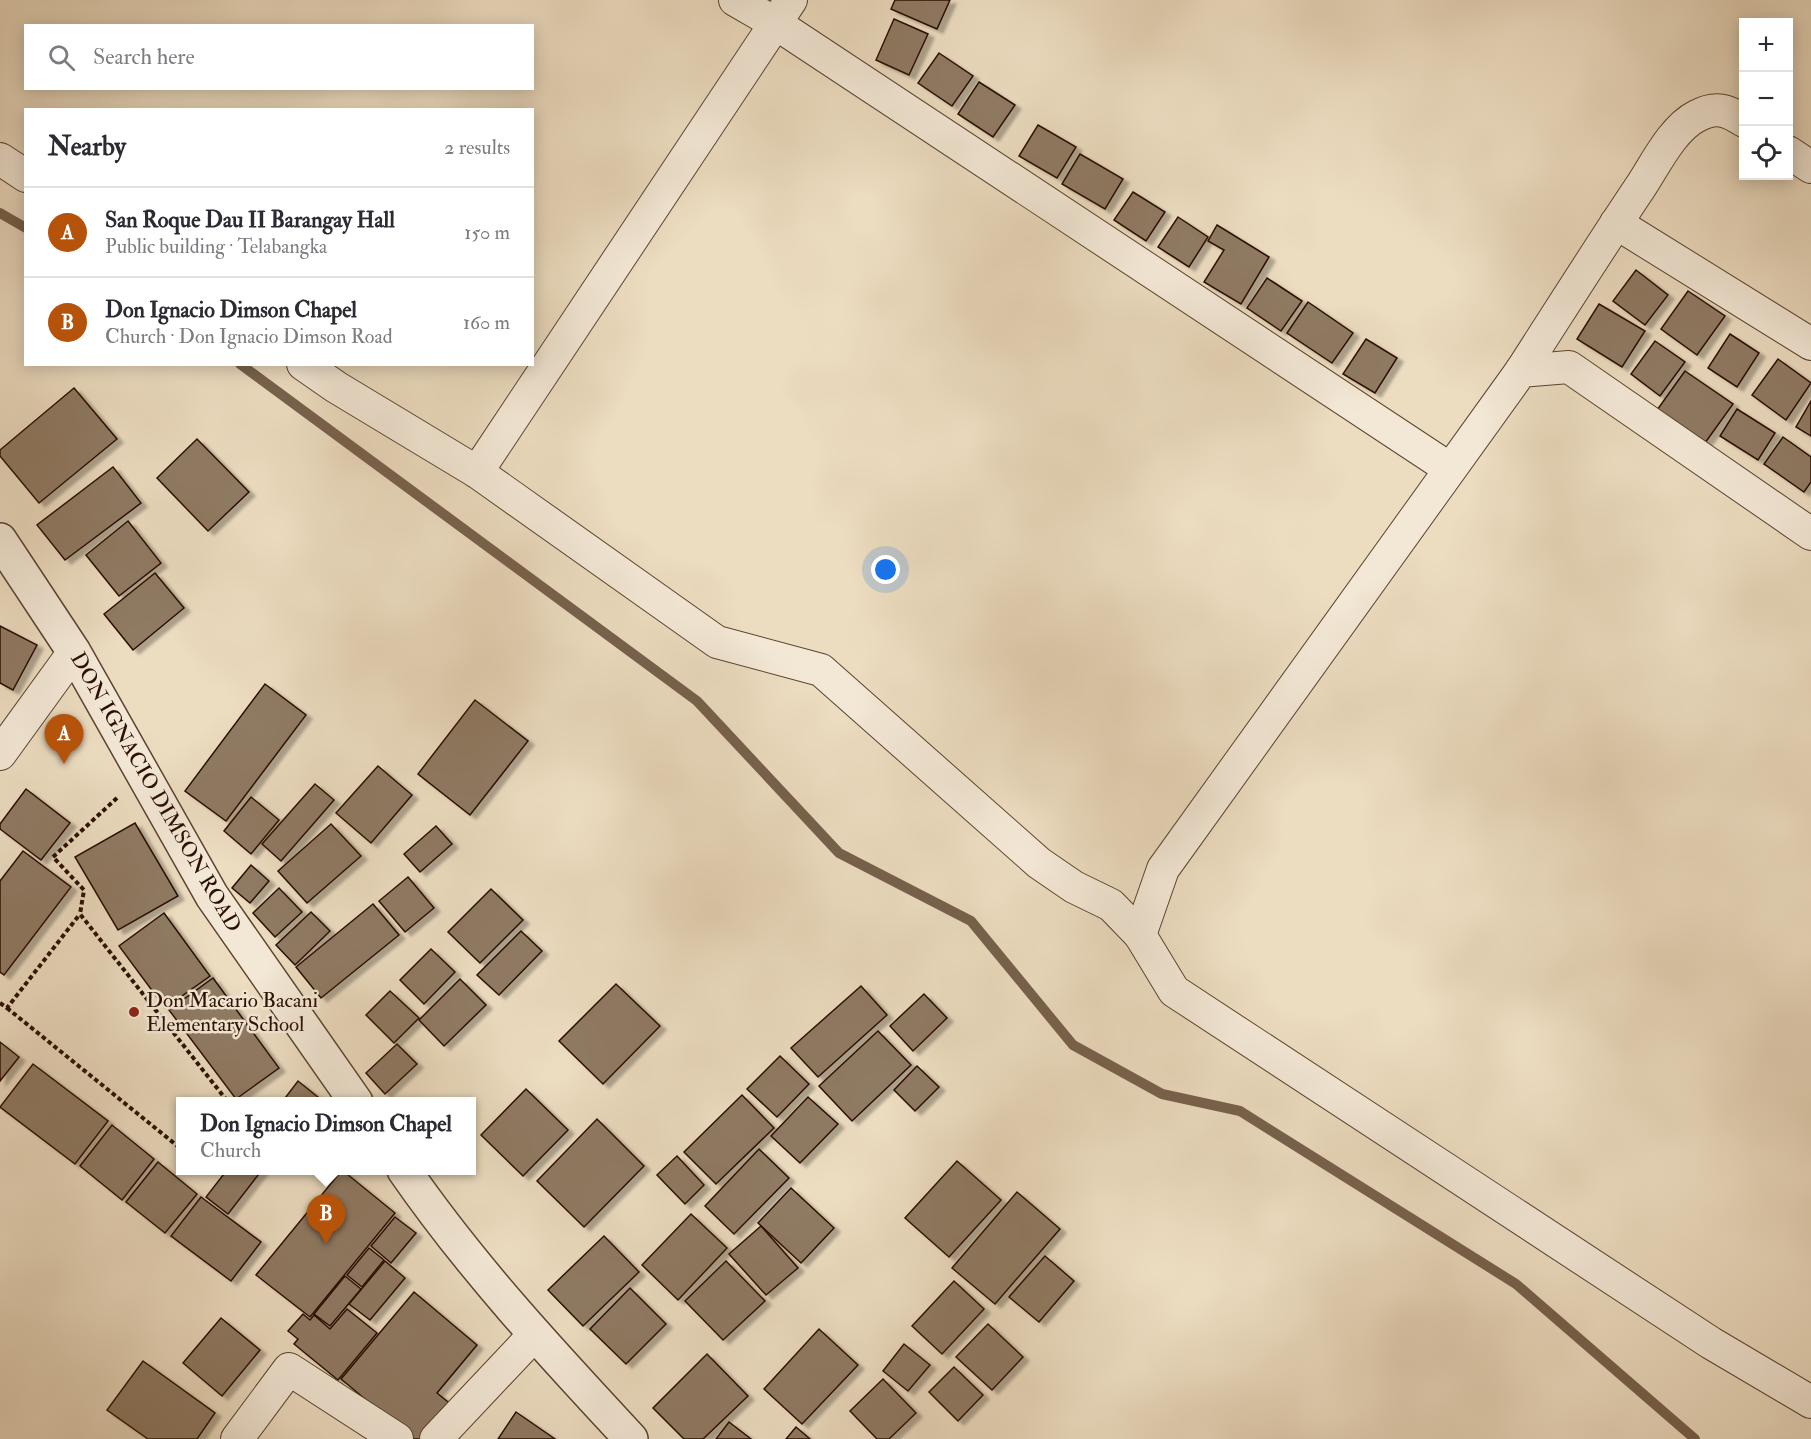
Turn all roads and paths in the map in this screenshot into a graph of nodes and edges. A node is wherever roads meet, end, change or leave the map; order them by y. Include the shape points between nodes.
1 (735, 0) edge
2 (783, 12) edge
3 (1739, 119) edge
4 (1793, 155) edge
5 (0, 159) edge
6 (1811, 167) edge
7 (24, 175) edge
8 (1616, 223) junction
9 (1811, 344) edge
10 (306, 366) edge
11 (1521, 371) junction
12 (1450, 468) junction
13 (477, 472) junction
14 (1811, 534) edge
15 (0, 540) edge
16 (74, 652) junction
17 (0, 754) edge
18 (144, 773) junction
19 (80, 914) junction
20 (1140, 935) junction
21 (0, 1003) edge
22 (7, 1008) junction
23 (225, 1097) edge
24 (353, 1097) edge
25 (176, 1145) edge
26 (407, 1175) edge
27 (535, 1334) junction
28 (1811, 1402) edge
29 (237, 1439) edge
30 (397, 1439) edge
31 (436, 1439) edge
32 (631, 1439) edge

1 - 2 street
2 - 12 street
2 - 13 street
3 - 8 street via 1717,109 1698,115 1681,127
4 - 6 street
5 - 7 street
8 - 9 street
8 - 11 street
10 - 13 street
11 - 12 street
11 - 14 street via 1569,367
12 - 20 street via 1163,869
13 - 20 street via 717,642 821,670 1039,863 1074,887 1111,905
15 - 16 street, DON IGNACIO DIMSON ROAD
16 - 17 street
16 - 18 street, DON IGNACIO DIMSON ROAD
18 - 19 path via 53,856 84,890
18 - 24 street, DON IGNACIO DIMSON ROAD via 212,896
19 - 22 path
19 - 23 path
20 - 28 street via 1174,991 1711,1343
21 - 22 path
22 - 25 path
26 - 27 street via 437,1218
27 - 31 street
27 - 32 street
29 - 30 street via 289,1369

